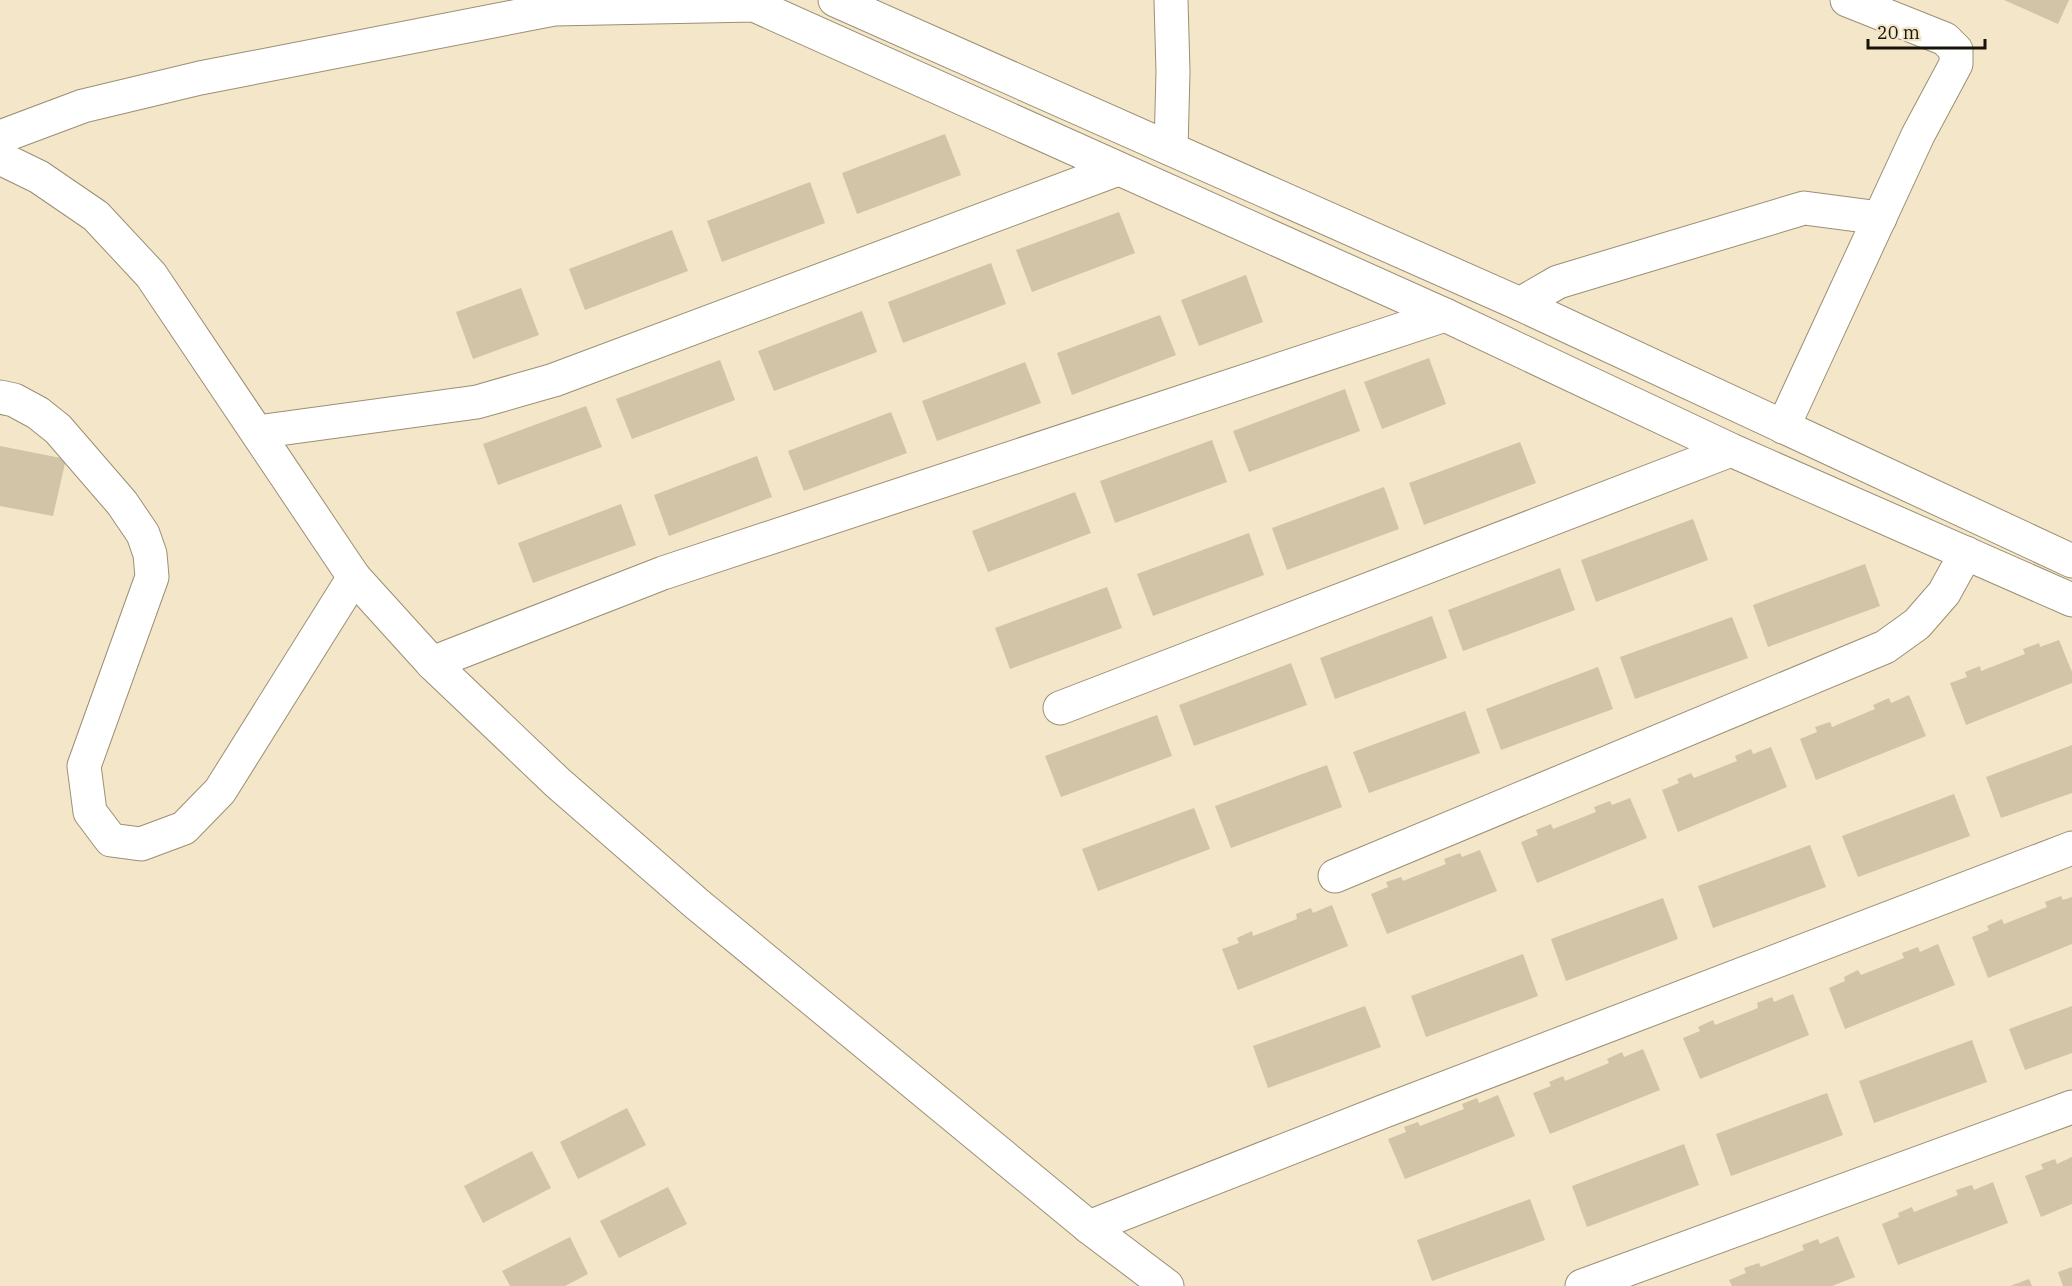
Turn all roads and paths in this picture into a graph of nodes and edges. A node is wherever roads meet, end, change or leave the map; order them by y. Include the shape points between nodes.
1 (835, 0) edge
2 (1171, 0) edge
3 (1847, 0) edge
4 (0, 137) edge
5 (1171, 149) junction
6 (0, 158) edge
7 (1118, 169) junction
8 (1880, 218) junction
9 (1520, 304) junction
10 (1445, 315) junction
11 (0, 398) edge
12 (1784, 427) junction
13 (257, 432) junction
14 (1731, 450) junction
15 (1966, 554) junction
16 (2072, 561) edge
17 (354, 577) junction
18 (2072, 600) edge
19 (432, 663) junction
20 (1060, 708) dead end
21 (2072, 848) edge
22 (1335, 876) dead end
23 (2072, 1107) edge
24 (1089, 1227) junction
25 (1167, 1286) edge
26 (1582, 1286) edge

1 - 5 street
2 - 5 street
3 - 8 street via 1945,39 1956,50 1956,64
4 - 7 street via 82,106 200,78 554,9 754,5
5 - 9 street
6 - 13 street via 39,177 96,216 152,274
7 - 10 street
7 - 13 street via 554,380 477,402
8 - 9 street via 1804,208 1558,282
8 - 12 street
9 - 12 street
10 - 14 street
10 - 19 street via 663,573
11 - 17 street via 14,400 58,429 122,503 143,534 150,554 152,577 84,765 90,812 111,840 141,844 184,828 220,791
12 - 16 street
13 - 17 street
14 - 15 street
14 - 20 street
15 - 18 street
15 - 22 street via 1944,593 1917,624 1885,647
17 - 19 street
19 - 24 street via 558,783 697,904
21 - 24 street
23 - 26 street
24 - 25 street

